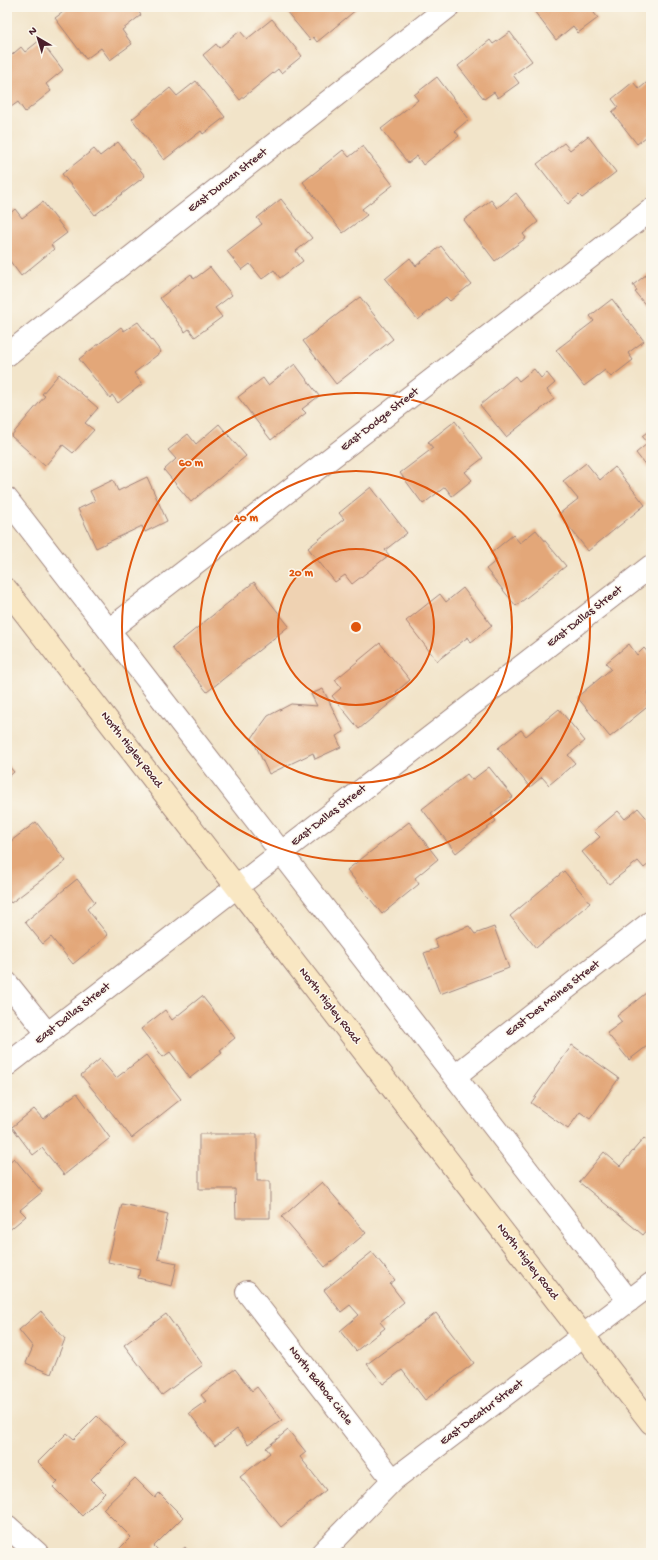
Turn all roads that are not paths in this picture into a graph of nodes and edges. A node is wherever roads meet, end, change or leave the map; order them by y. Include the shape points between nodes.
1 (448, 7) edge
2 (651, 210) edge
3 (7, 355) edge
4 (7, 499) edge
5 (651, 566) edge
6 (7, 590) edge
7 (109, 630) junction
8 (282, 853) junction
9 (237, 887) junction
10 (651, 922) edge
11 (7, 983) edge
12 (47, 1033) junction
13 (7, 1065) edge
14 (455, 1076) junction
15 (651, 1284) edge
16 (248, 1292) dead end
17 (629, 1301) junction
18 (584, 1336) junction
19 (651, 1423) edge
20 (393, 1480) junction
21 (7, 1526) edge
22 (37, 1553) edge
23 (322, 1553) edge

1 - 3 street, East Duncan Street
2 - 7 street, East Dodge Street
4 - 7 street
5 - 8 street, East Dallas Street
6 - 9 main road, North Higley Road
7 - 8 street
8 - 9 street, East Dallas Street
8 - 14 street
9 - 12 street, East Dallas Street
9 - 18 main road, North Higley Road
10 - 14 street, East Des Moines Street
11 - 12 street
12 - 13 street, East Dallas Street
14 - 17 street
15 - 17 street, East Decatur Street
16 - 20 street, North Balboa Circle
17 - 18 street, East Decatur Street
18 - 19 main road, North Higley Road
18 - 20 street, East Decatur Street
20 - 23 street, East Decatur Street
21 - 22 street

